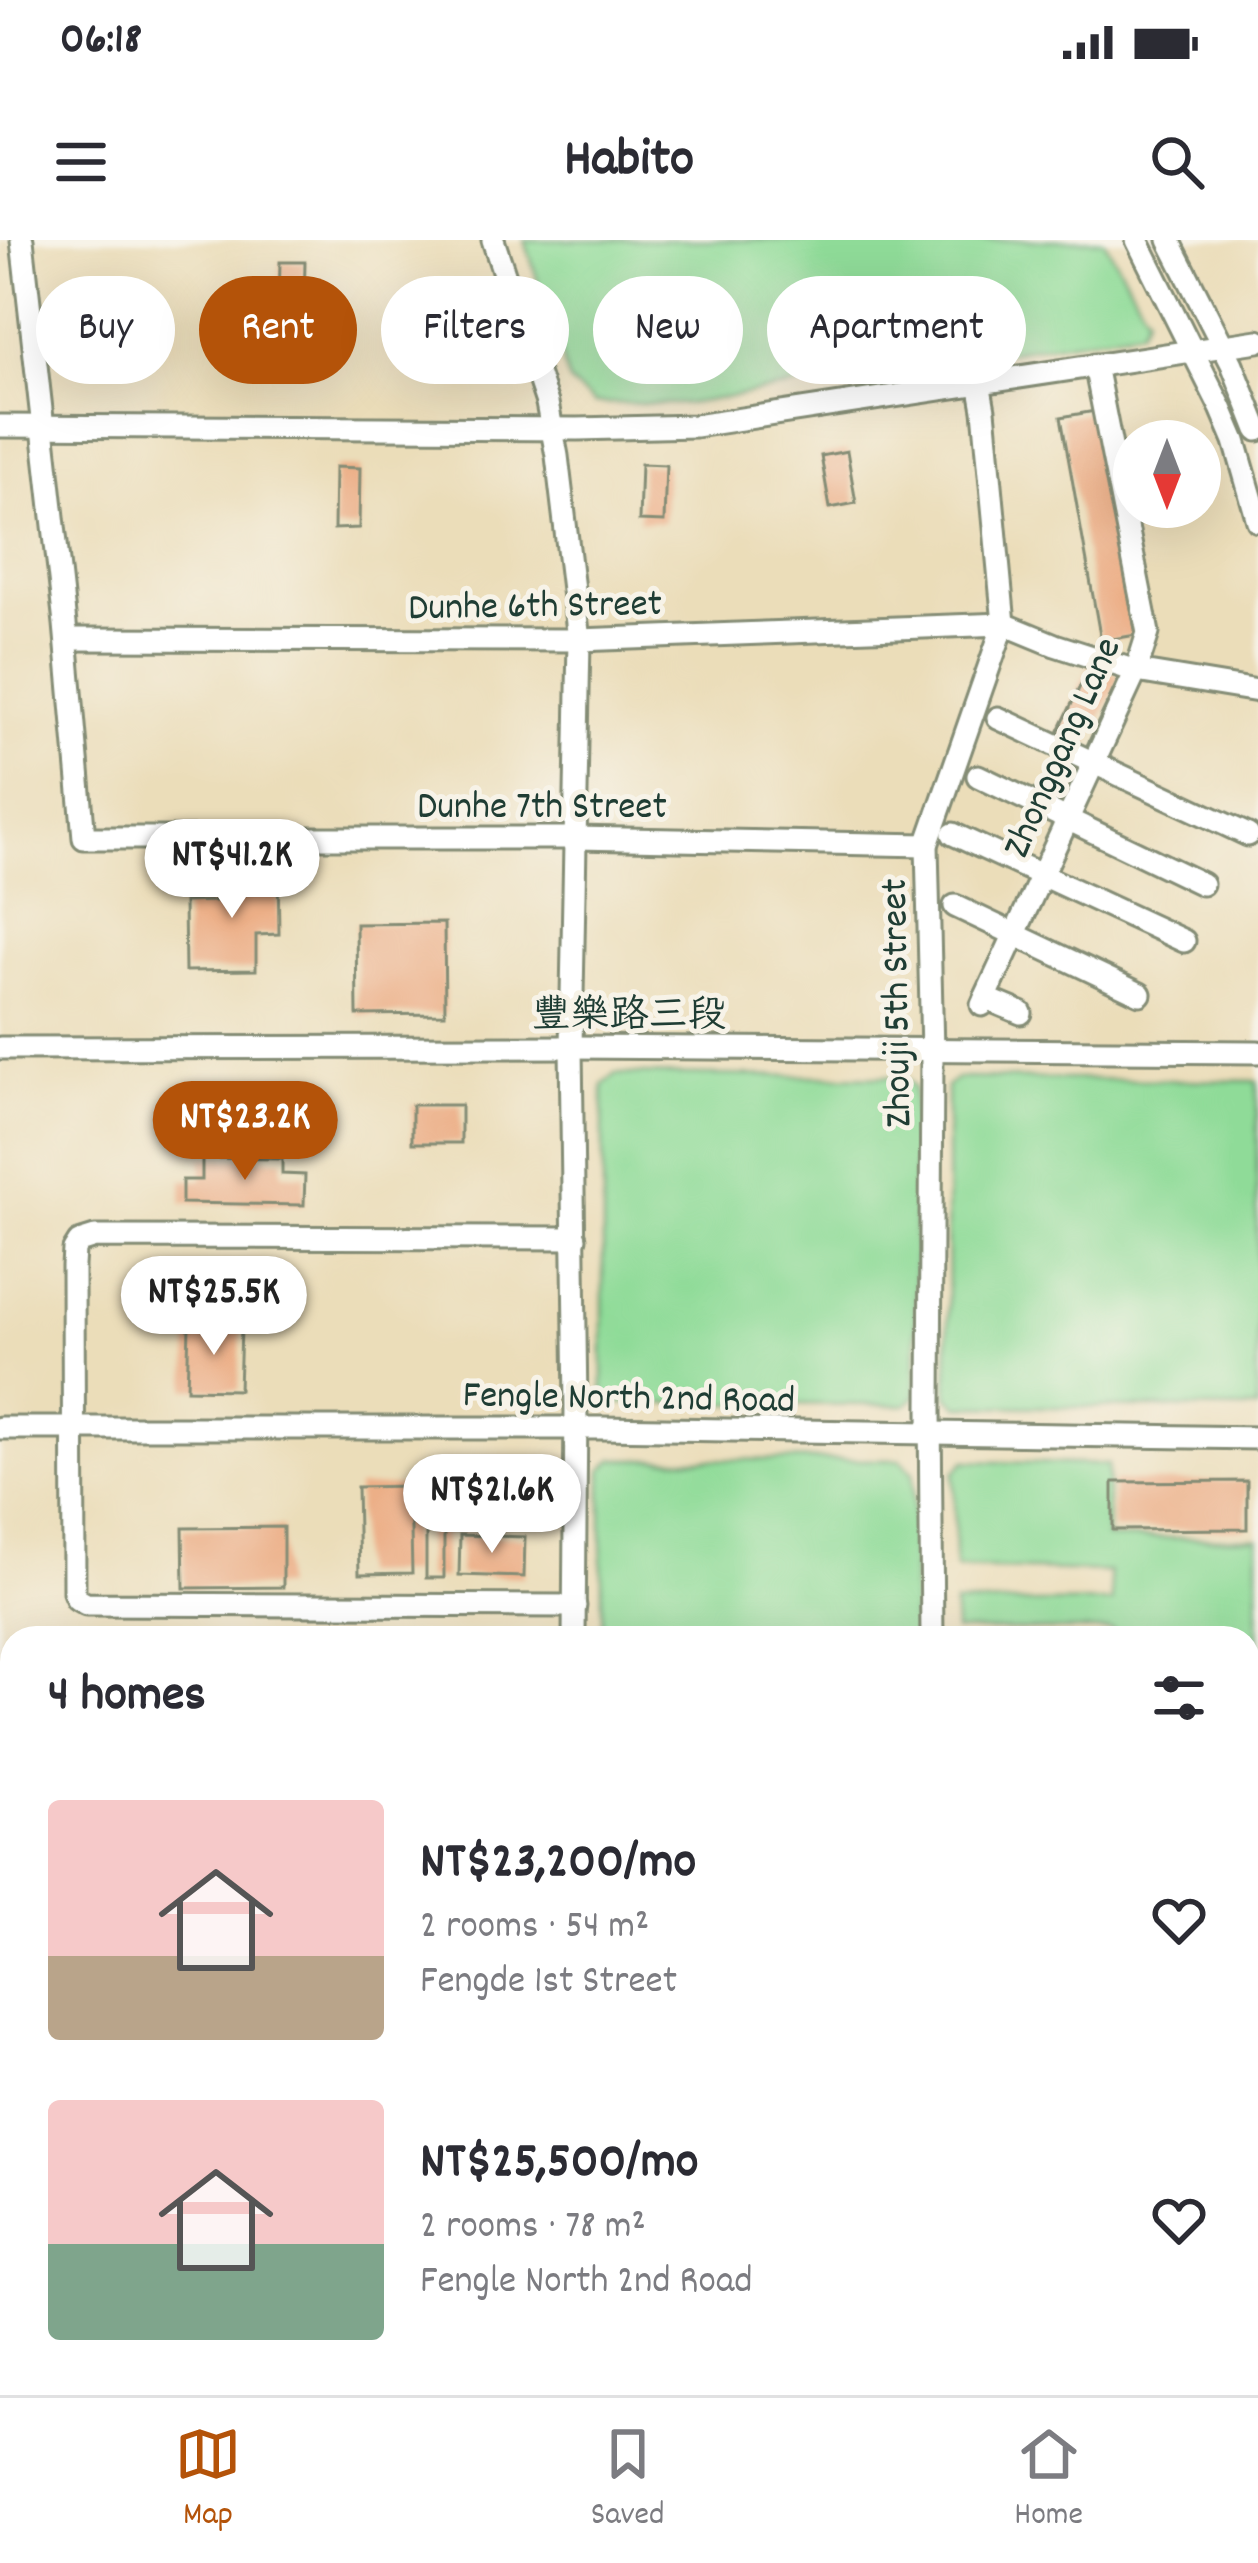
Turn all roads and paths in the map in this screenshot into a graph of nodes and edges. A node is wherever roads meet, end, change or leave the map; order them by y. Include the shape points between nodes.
1 (22, 240) edge
2 (493, 240) edge
3 (1137, 240) edge
4 (1169, 240) edge
5 (1258, 341) edge
6 (1221, 344) junction
7 (1193, 350) junction
8 (1095, 365) junction
9 (1026, 375) edge
10 (966, 384) edge
11 (979, 384) edge
12 (43, 425) junction
13 (0, 426) edge
14 (551, 428) junction
15 (1258, 430) edge
16 (1258, 521) edge
17 (1004, 624) junction
18 (67, 639) junction
19 (579, 640) junction
20 (1136, 671) junction
21 (1258, 691) edge
22 (998, 718) dead end
23 (1094, 763) junction
24 (978, 776) dead end
25 (1067, 819) junction
26 (953, 834) dead end
27 (1248, 835) dead end
28 (574, 838) junction
29 (927, 844) junction
30 (1042, 875) junction
31 (1202, 884) dead end
32 (955, 906) dead end
33 (1015, 934) junction
34 (1184, 941) dead end
35 (1140, 994) dead end
36 (1021, 1013) dead end
37 (572, 1047) junction
38 (0, 1048) edge
39 (932, 1052) junction
40 (1258, 1052) edge
41 (574, 1238) junction
42 (0, 1428) edge
43 (73, 1428) junction
44 (576, 1428) junction
45 (931, 1434) junction
46 (1258, 1438) edge
47 (575, 1606) junction
48 (574, 1626) edge
49 (932, 1626) edge

1 - 12 street
2 - 14 street
3 - 7 street
4 - 6 street
5 - 6 street
6 - 7 street
6 - 15 street
7 - 8 street
7 - 16 street via 1235,440
8 - 9 street
8 - 20 street, Zhonggang Lane via 1148,633
10 - 14 street via 694,426
11 - 17 street, Zhouji 5th Street
12 - 13 street
12 - 14 street
12 - 18 street
14 - 19 street
17 - 19 street, Dunhe 6th Street
17 - 20 street
17 - 29 street, Zhouji 5th Street
18 - 19 street, Dunhe 6th Street
18 - 28 street, Dunhe 7th Street via 84,838
19 - 28 street
20 - 21 street
20 - 23 street, Zhonggang Lane
22 - 23 street
23 - 25 street, Zhonggang Lane
23 - 27 street
24 - 25 street
25 - 30 street, Zhonggang Lane
25 - 31 street
26 - 30 street
28 - 29 street, Dunhe 7th Street
28 - 37 street
29 - 39 street, Zhouji 5th Street
30 - 33 street, Zhonggang Lane
30 - 34 street
32 - 33 street
33 - 35 street
33 - 36 street, Zhonggang Lane via 984,1001
37 - 38 street, 豐樂路三段
37 - 39 street, 豐樂路三段
37 - 41 street
39 - 40 street, 豐樂路三段
39 - 45 street, Zhouji 5th Street
41 - 43 street via 80,1242 73,1266
41 - 44 street
42 - 43 street, Fengle North 2nd Road
43 - 44 street, Fengle North 2nd Road
43 - 47 street via 74,1592 86,1604
44 - 45 street, Fengle North 2nd Road
44 - 47 street
45 - 46 street, Fengle North 2nd Road
45 - 49 street, Zhouji 5th Street
47 - 48 street

